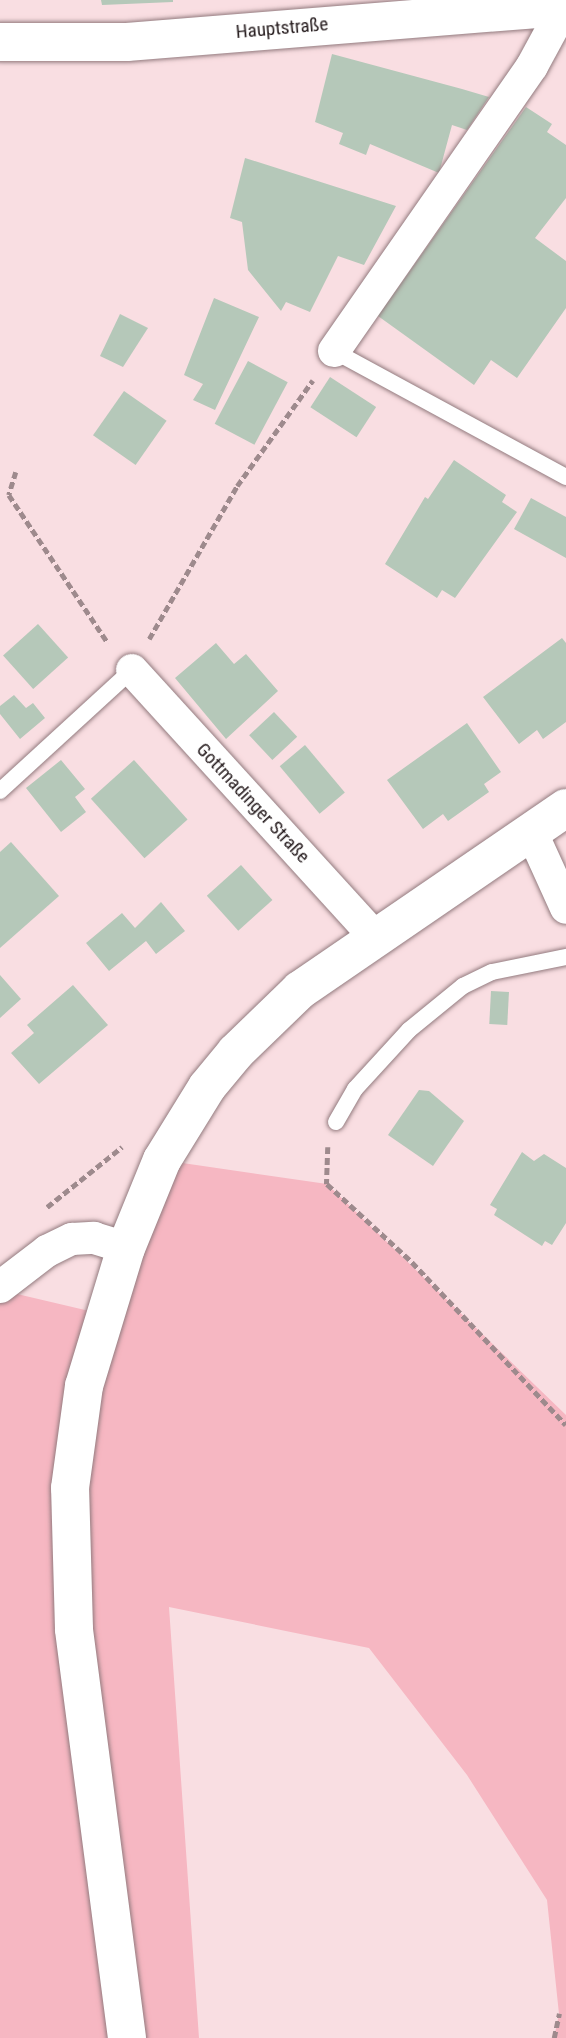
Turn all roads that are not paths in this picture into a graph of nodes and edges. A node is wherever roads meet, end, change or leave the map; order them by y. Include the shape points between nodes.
1 (565, 7) edge
2 (0, 42) edge
3 (334, 351) joint
4 (566, 477) edge
5 (132, 670) joint
6 (0, 791) edge
7 (566, 808) edge
8 (532, 833) junction
9 (566, 908) edge
10 (375, 937) junction
11 (566, 957) edge
12 (336, 1122) dead end
13 (126, 1248) junction
14 (0, 1287) edge
15 (127, 2038) edge

1 - 2 main road, Hauptstraße via 127,42
1 - 3 street, Hauptstraße via 532,66
3 - 4 lane
5 - 6 lane
5 - 10 street, Gottmadinger Straße
7 - 8 main road
8 - 9 street
8 - 10 main road
10 - 13 main road via 300,990 207,1087 162,1160
11 - 12 lane via 492,972 463,986 410,1030 355,1089
13 - 14 street via 94,1238 72,1239 47,1251
13 - 15 main road via 84,1385 70,1500 74,1629

